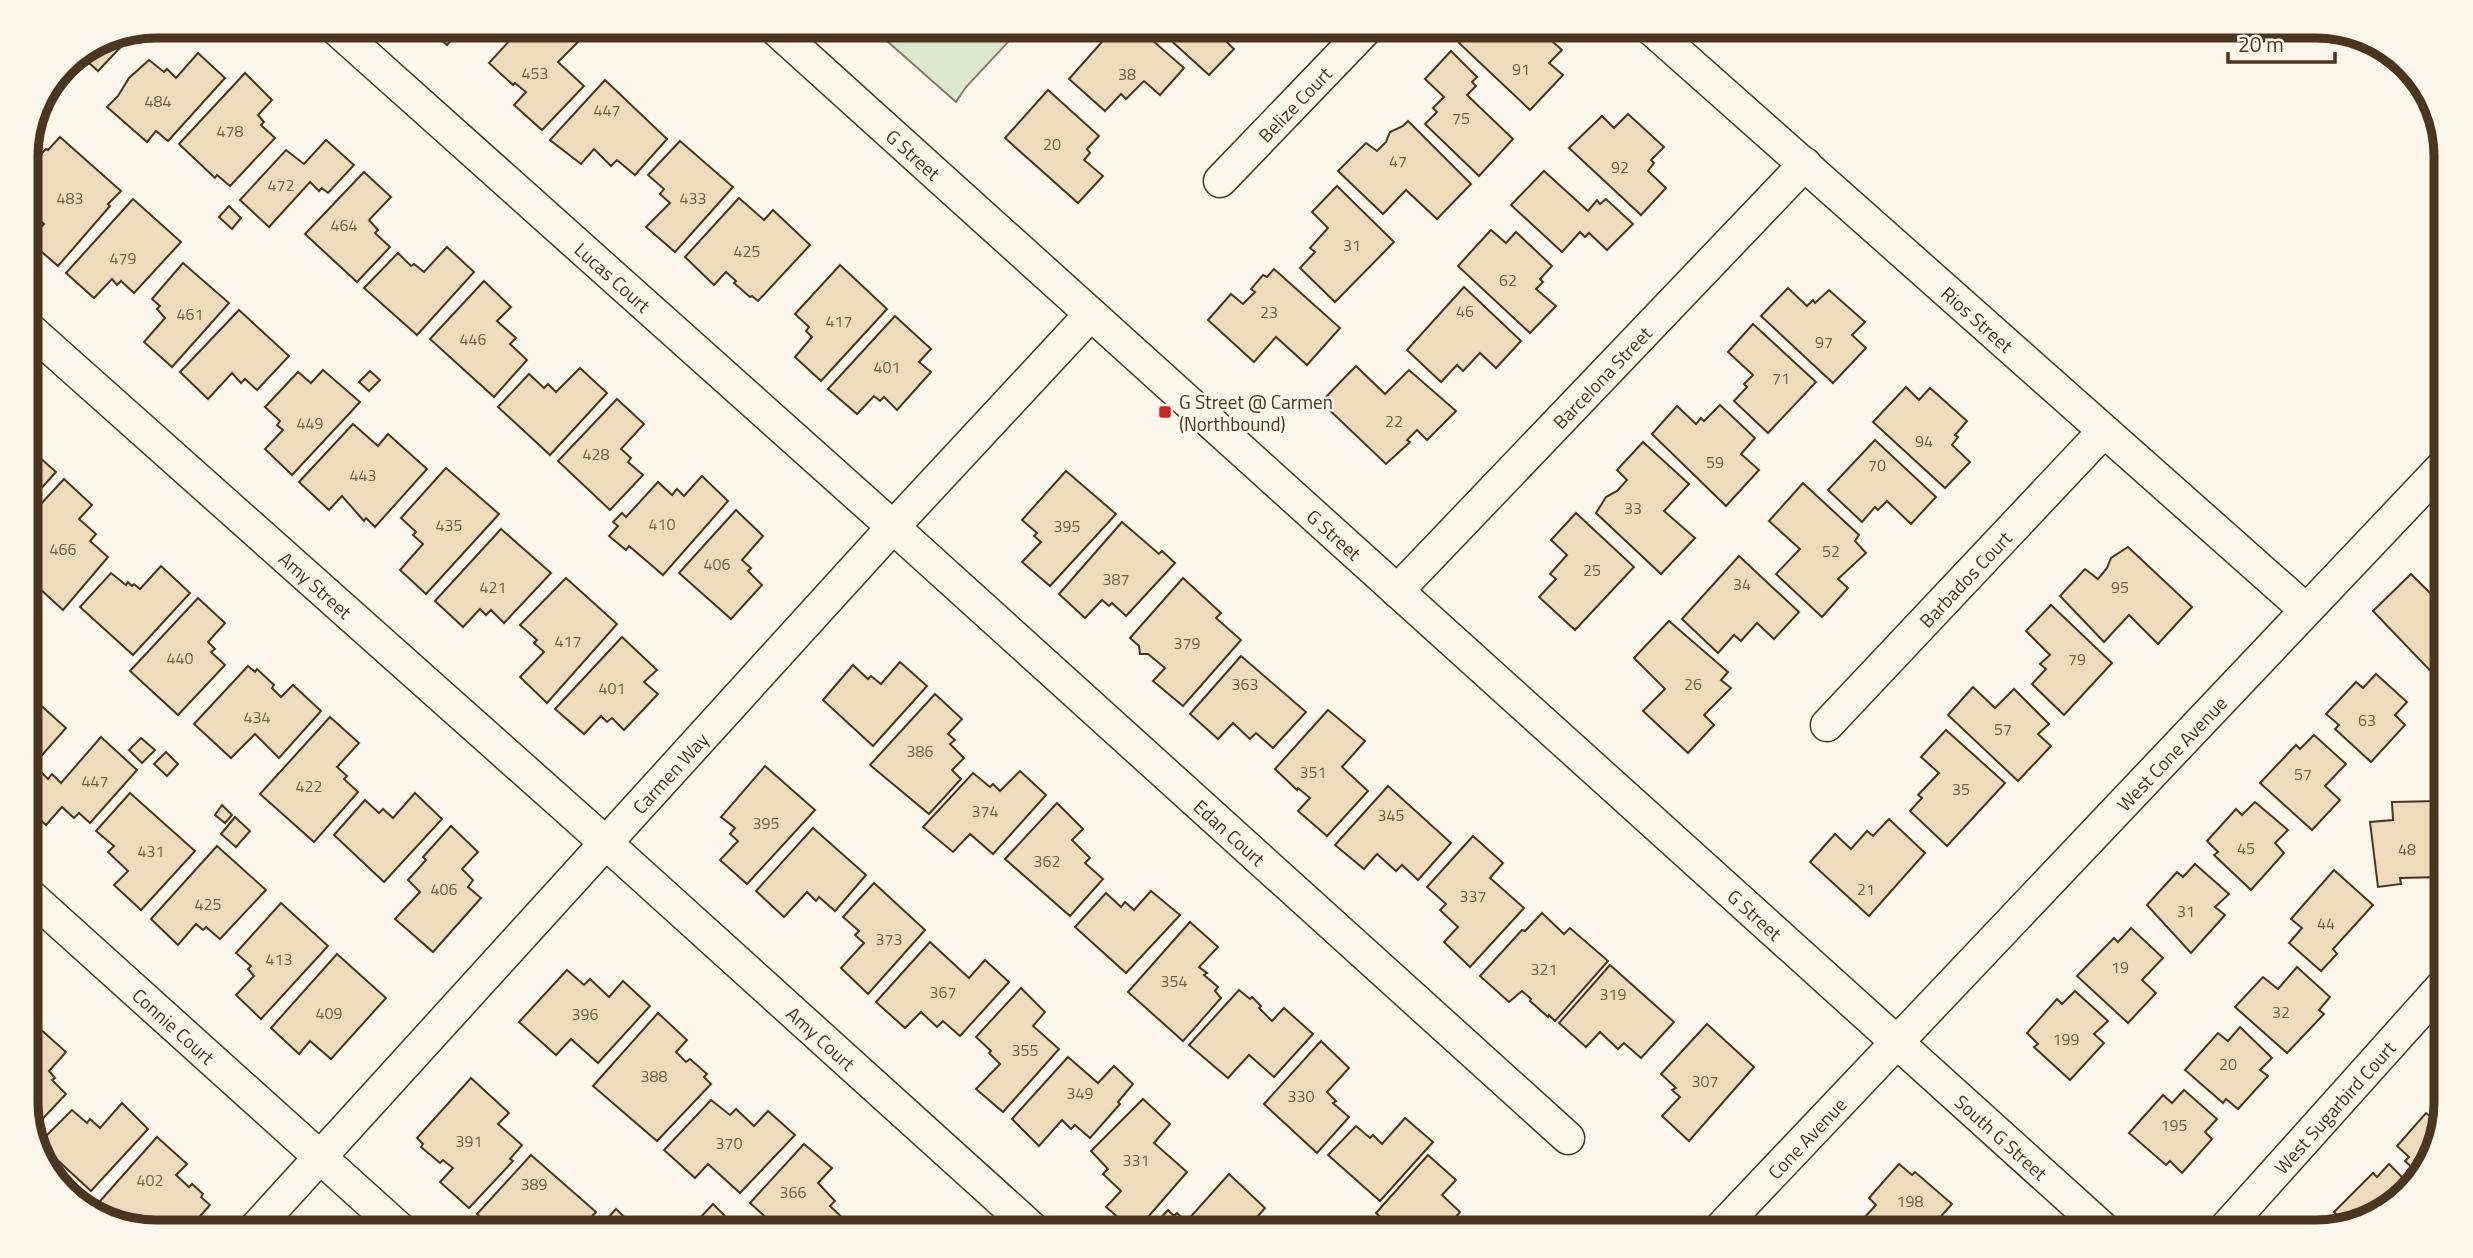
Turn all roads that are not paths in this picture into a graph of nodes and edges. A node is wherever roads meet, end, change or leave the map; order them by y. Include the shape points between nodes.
1 (346, 38) edge
2 (785, 38) edge
3 (1357, 38) edge
4 (1662, 38) edge
5 (1805, 164) junction
6 (1220, 181) dead end
7 (1091, 314) junction
8 (39, 338) edge
9 (2104, 431) junction
10 (2434, 475) edge
11 (892, 527) junction
12 (1397, 591) junction
13 (2306, 610) junction
14 (1827, 725) dead end
15 (606, 843) junction
16 (39, 904) edge
17 (2434, 996) edge
18 (1896, 1044) junction
19 (1568, 1138) dead end
20 (320, 1157) junction
21 (263, 1220) edge
22 (389, 1220) edge
23 (1023, 1220) edge
24 (1728, 1220) edge
25 (2094, 1220) edge
26 (2233, 1220) edge

1 - 11 street, Lucas Court
2 - 7 street, G Street
3 - 6 street, Belize Court
4 - 5 street, Rios Street
5 - 9 street, Rios Street
5 - 12 street, Barcelona Street
7 - 11 street, Carmen Way
7 - 12 street, G Street
8 - 15 street, Amy Street
9 - 13 street, Rios Street
9 - 14 street, Barbados Court
10 - 13 street, West Cone Avenue
11 - 15 street, Carmen Way
11 - 19 street, Edan Court
12 - 18 street, G Street
13 - 18 street, West Cone Avenue
15 - 20 street, Carmen Way
15 - 23 street, Amy Court
16 - 20 street, Connie Court
17 - 26 street, West Sugarbird Court
18 - 24 street, Cone Avenue
18 - 25 street, South G Street
20 - 21 street, Carmen Way
20 - 22 street, Connie Court

